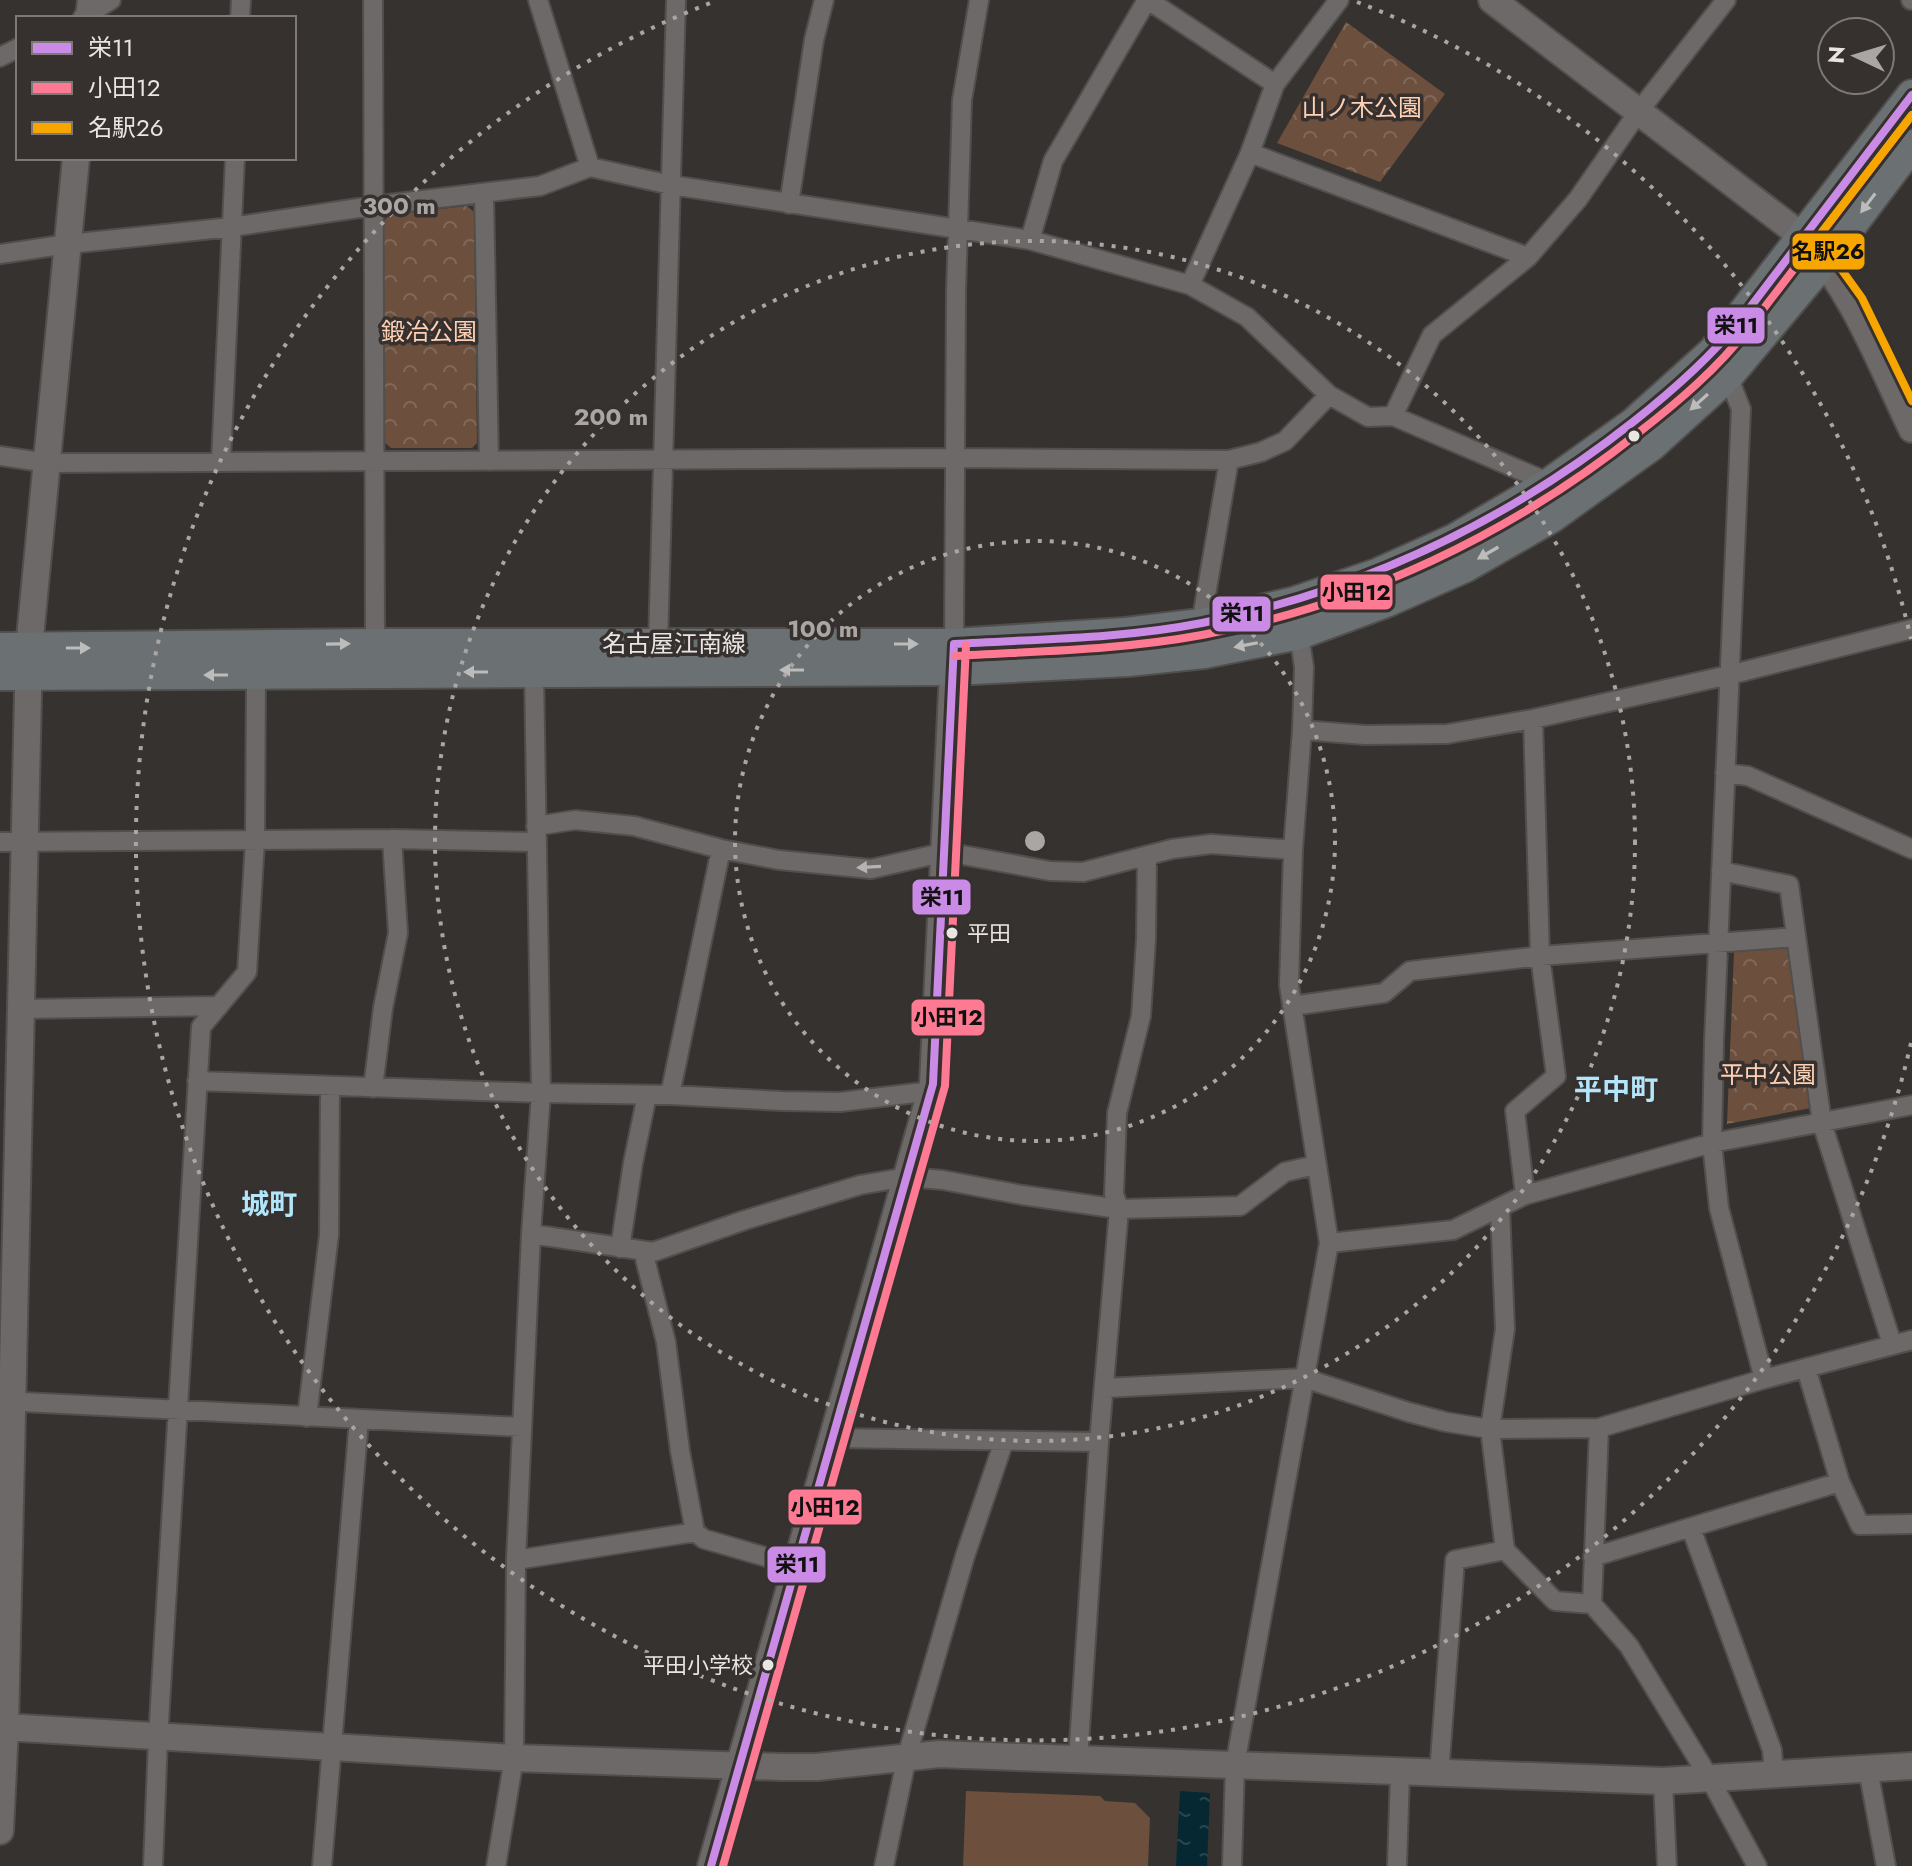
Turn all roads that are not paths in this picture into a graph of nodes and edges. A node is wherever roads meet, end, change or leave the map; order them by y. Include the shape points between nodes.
1 (373, 0) edge
2 (538, 0) edge
3 (676, 0) edge
4 (824, 0) edge
5 (979, 0) edge
6 (1147, 0) edge
7 (1339, 0) edge
8 (1492, 0) edge
9 (1726, 0) edge
10 (1275, 84) junction
11 (1912, 95) edge
12 (1639, 111) junction
13 (1912, 145) edge
14 (1250, 153) junction
15 (76, 160) edge
16 (235, 160) edge
17 (590, 167) junction
18 (671, 185) junction
19 (484, 193) junction
20 (789, 204) junction
21 (372, 206) junction
22 (232, 227) junction
23 (959, 230) junction
24 (1803, 237) junction
25 (1030, 240) junction
26 (68, 244) junction
27 (0, 254) edge
28 (1528, 257) junction
29 (1825, 260) junction
30 (1190, 285) junction
31 (1728, 376) junction
32 (1329, 395) junction
33 (1393, 416) junction
34 (1912, 429) edge
35 (0, 456) edge
36 (956, 458) junction
37 (373, 460) junction
38 (663, 460) junction
39 (1229, 460) junction
40 (221, 461) junction
41 (489, 461) junction
42 (48, 463) junction
43 (1550, 483) junction
44 (1201, 624) junction
45 (1912, 629) edge
46 (1299, 634) junction
47 (375, 644) junction
48 (658, 644) junction
49 (954, 657) junction
50 (15, 661) edge
51 (534, 672) junction
52 (256, 675) junction
53 (1729, 675) junction
54 (1533, 719) junction
55 (1302, 730) junction
56 (1725, 773) junction
57 (536, 834) junction
58 (392, 839) junction
59 (13, 841) edge
60 (255, 841) junction
61 (721, 849) junction
62 (1912, 849) edge
63 (1293, 850) junction
64 (946, 852) junction
65 (1147, 856) junction
66 (1721, 871) junction
67 (1796, 937) junction
68 (1718, 941) junction
69 (1540, 956) junction
70 (219, 1006) junction
71 (1292, 1006) junction
72 (22, 1009) junction
73 (197, 1081) junction
74 (330, 1086) junction
75 (373, 1088) junction
76 (932, 1091) junction
77 (541, 1093) junction
78 (647, 1095) junction
79 (670, 1095) junction
80 (1912, 1105) edge
81 (1822, 1123) junction
82 (1712, 1143) junction
83 (1316, 1165) junction
84 (907, 1177) junction
85 (9, 1194) edge
86 (1525, 1195) junction
87 (1500, 1208) junction
88 (1119, 1209) junction
89 (531, 1234) junction
90 (1329, 1243) junction
91 (620, 1248) junction
92 (643, 1251) junction
93 (1912, 1340) edge
94 (1892, 1344) junction
95 (1806, 1368) junction
96 (1304, 1378) junction
97 (1764, 1379) junction
98 (1105, 1388) junction
99 (6, 1401) edge
100 (177, 1411) junction
101 (307, 1417) junction
102 (359, 1419) junction
103 (522, 1427) junction
104 (1599, 1428) junction
105 (1490, 1429) junction
106 (833, 1438) junction
107 (1004, 1441) junction
108 (1099, 1442) junction
109 (1840, 1482) junction
110 (1912, 1524) edge
111 (1691, 1528) junction
112 (695, 1532) junction
113 (1505, 1550) junction
114 (1593, 1557) junction
115 (516, 1560) junction
116 (797, 1566) junction
117 (1592, 1604) junction
118 (3, 1727) edge
119 (158, 1738) junction
120 (333, 1748) junction
121 (907, 1756) junction
122 (514, 1758) junction
123 (1078, 1759) junction
124 (740, 1764) junction
125 (1235, 1765) junction
126 (1912, 1766) edge
127 (1868, 1769) junction
128 (1400, 1773) junction
129 (1439, 1774) junction
130 (1774, 1775) junction
131 (1710, 1779) junction
132 (1663, 1781) junction
133 (0, 1831) edge
134 (153, 1866) edge
135 (322, 1866) edge
136 (496, 1866) edge
137 (711, 1866) edge
138 (884, 1866) edge
139 (1232, 1866) edge
140 (1397, 1866) edge
141 (1667, 1866) edge
142 (1757, 1866) edge
143 (1886, 1866) edge

1 - 21 street
2 - 17 street
3 - 18 street
4 - 20 street
5 - 23 street via 962,100
6 - 10 street
6 - 25 street via 1053,161
7 - 10 street
8 - 12 street
9 - 12 street
10 - 14 street
11 - 24 main road, 名古屋江南線
12 - 24 street
12 - 28 street via 1578,199
13 -> 29 main road, 名古屋江南線
14 - 28 street
14 - 30 street
15 - 26 street
16 - 22 street
17 - 18 street
17 - 19 street via 540,186
18 - 20 street
18 - 38 street
19 - 21 street
19 - 41 street
20 - 23 street
21 - 22 street
21 - 37 street
22 - 26 street
22 - 40 street
23 - 25 street
23 - 36 street
24 - 29 street
24 - 43 main road, 名古屋江南線 via 1713,352 1634,423
25 - 30 street
26 - 27 street
26 - 42 street
28 - 33 street via 1432,335
29 - 31 main road, 名古屋江南線
29 - 34 street via 1853,304
30 - 32 street via 1247,317
31 -> 46 main road, 名古屋江南線 via 1652,445 1552,517 1465,567
31 - 53 street via 1741,409
32 - 33 street via 1368,417
32 - 39 street via 1285,441
33 - 43 street
35 - 42 street
36 - 38 street
36 - 39 street
36 - 49 street
37 - 40 street
37 - 41 street
37 - 47 street
38 - 41 street
38 - 48 street
39 - 44 street
40 - 42 street
42 - 50 street
43 - 44 main road, 名古屋江南線 via 1455,539 1377,574 1295,602
44 - 49 main road, 名古屋江南線
45 - 53 street
46 -> 49 main road, 名古屋江南線 via 1128,661
46 - 55 street
47 - 48 main road, 名古屋江南線
50 -> 47 main road, 名古屋江南線
48 -> 49 main road, 名古屋江南線
49 -> 51 main road, 名古屋江南線
49 - 64 street
52 -> 50 main road, 名古屋江南線
50 - 59 street
51 -> 52 main road, 名古屋江南線
51 - 57 street
52 - 60 street
53 - 54 street
53 - 56 street
54 - 55 street via 1447,734
54 - 69 street
55 - 63 street
56 - 62 street via 1748,776
56 - 66 street
57 - 58 street
57 - 61 street via 575,820 634,826
57 - 77 street
58 - 60 street
58 - 75 street via 398,933
59 - 60 street
59 - 72 street
60 - 70 street via 247,972
64 -> 61 street via 871,869
61 - 79 street
63 - 65 street via 1211,844
63 - 71 street
64 - 65 street via 1083,872
64 - 76 street
65 - 88 street via 1141,1016 1117,1113 1114,1194
66 - 67 street via 1789,885
66 - 68 street
67 - 68 street
67 - 81 street
68 - 69 street
68 - 82 street
69 - 71 street via 1410,971 1384,993
69 - 86 street via 1556,1076 1515,1111
70 - 72 street
70 - 73 street via 201,1027
71 - 83 street
72 - 85 street
73 - 74 street
73 - 100 street
74 - 75 street
74 - 101 street via 329,1235
75 - 77 street
76 - 79 street via 840,1102
76 - 84 street
77 - 78 street
77 - 89 street
78 - 79 street
78 - 91 street
80 - 81 street
81 - 82 street
81 - 94 street
82 - 86 street
82 - 97 street via 1719,1208
83 - 88 street via 1285,1172 1240,1206
83 - 90 street
84 - 88 street
84 - 92 street via 860,1185
84 - 106 street
85 - 99 street
86 - 87 street
87 - 90 street via 1453,1230
87 - 105 street via 1505,1329
88 - 98 street
89 - 91 street
89 - 103 street
90 - 96 street
91 - 92 street
92 - 112 street via 666,1342
93 - 94 street
94 - 95 street
95 - 97 street
95 - 109 street
96 - 98 street
96 - 105 street via 1408,1412
96 - 125 street
97 - 104 street
98 - 108 street
99 - 100 street
99 - 118 street
100 - 101 street
100 - 119 street
101 - 102 street
102 - 103 street
102 - 120 street
103 - 115 street
104 - 105 street
104 - 114 street
105 - 113 street
106 - 107 street
106 - 116 street
107 - 108 street
107 - 121 street
108 - 123 street
109 - 110 street via 1860,1525
109 - 111 street
111 - 114 street
111 - 130 street via 1772,1750
112 - 115 street
112 - 116 street
113 - 117 street via 1555,1601
113 - 129 street via 1455,1560
114 - 117 street
115 - 122 street
116 - 124 street
117 - 131 street via 1629,1646
118 - 119 street
118 - 133 street
119 - 120 street
119 - 134 street
120 - 122 street
120 - 135 street
121 - 123 street
121 - 124 street via 817,1767
121 - 138 street
122 - 124 street
122 - 136 street
123 - 125 street
124 - 137 street
125 - 128 street
125 - 139 street
126 - 127 street
127 - 130 street
127 - 143 street
128 - 129 street
128 - 140 street
129 - 132 street
130 - 131 street
131 - 132 street
131 - 142 street
132 - 141 street

